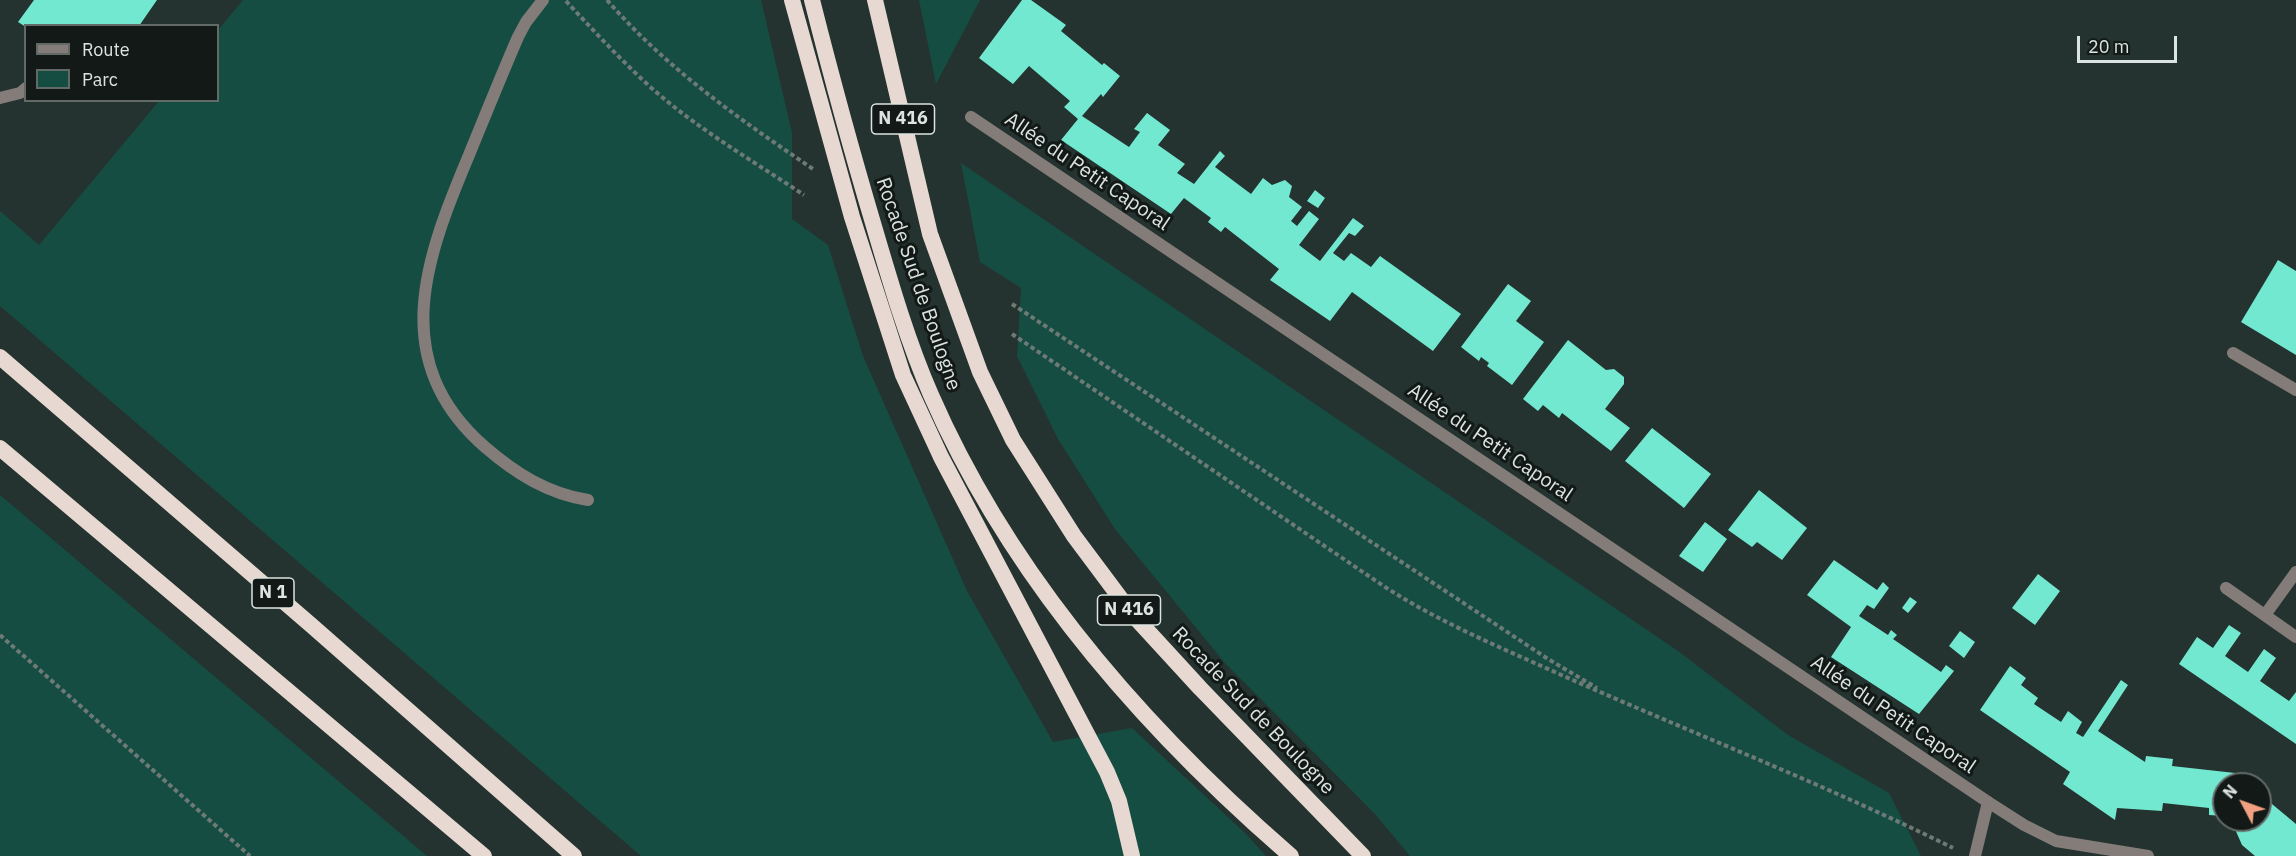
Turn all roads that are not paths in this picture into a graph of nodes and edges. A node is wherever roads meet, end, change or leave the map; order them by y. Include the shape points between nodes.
1 (543, 0) edge
2 (792, 0) edge
3 (812, 0) edge
4 (875, 0) edge
5 (24, 90) edge
6 (0, 98) edge
7 (971, 117) dead end
8 (2233, 353) dead end
9 (0, 357) edge
10 (2296, 390) edge
11 (0, 448) edge
12 (588, 500) dead end
13 (2296, 572) edge
14 (2226, 588) dead end
15 (2265, 615) junction
16 (2296, 637) edge
17 (1988, 802) junction
18 (545, 829) junction
19 (484, 856) edge
20 (574, 856) edge
21 (581, 856) edge
22 (1132, 856) edge
23 (1291, 856) edge
24 (1363, 856) edge
25 (1975, 856) edge
26 (2148, 856) edge

1 - 12 street via 515,44 441,223 427,272 423,326 436,385 472,436 536,483
2 - 22 highway via 862,252 897,359 940,457 1102,764 1119,801
3 - 23 highway, Rocade Sud de Boulogne / N 416 via 862,187 911,341 938,410 992,511 1026,567 1094,656 1160,732
4 - 24 highway, Rocade Sud de Boulogne / N 416 via 930,234 980,372 1013,440 1044,493 1133,615
5 - 6 street
7 - 17 street, Allée du Petit Caporal
8 - 10 street
9 - 18 highway, N 1
11 - 19 highway
13 - 15 street
14 - 15 street
15 - 16 street
17 - 25 street
17 - 26 street, Allée du Petit Caporal via 2056,841
18 - 20 highway, N 1
18 - 21 highway

